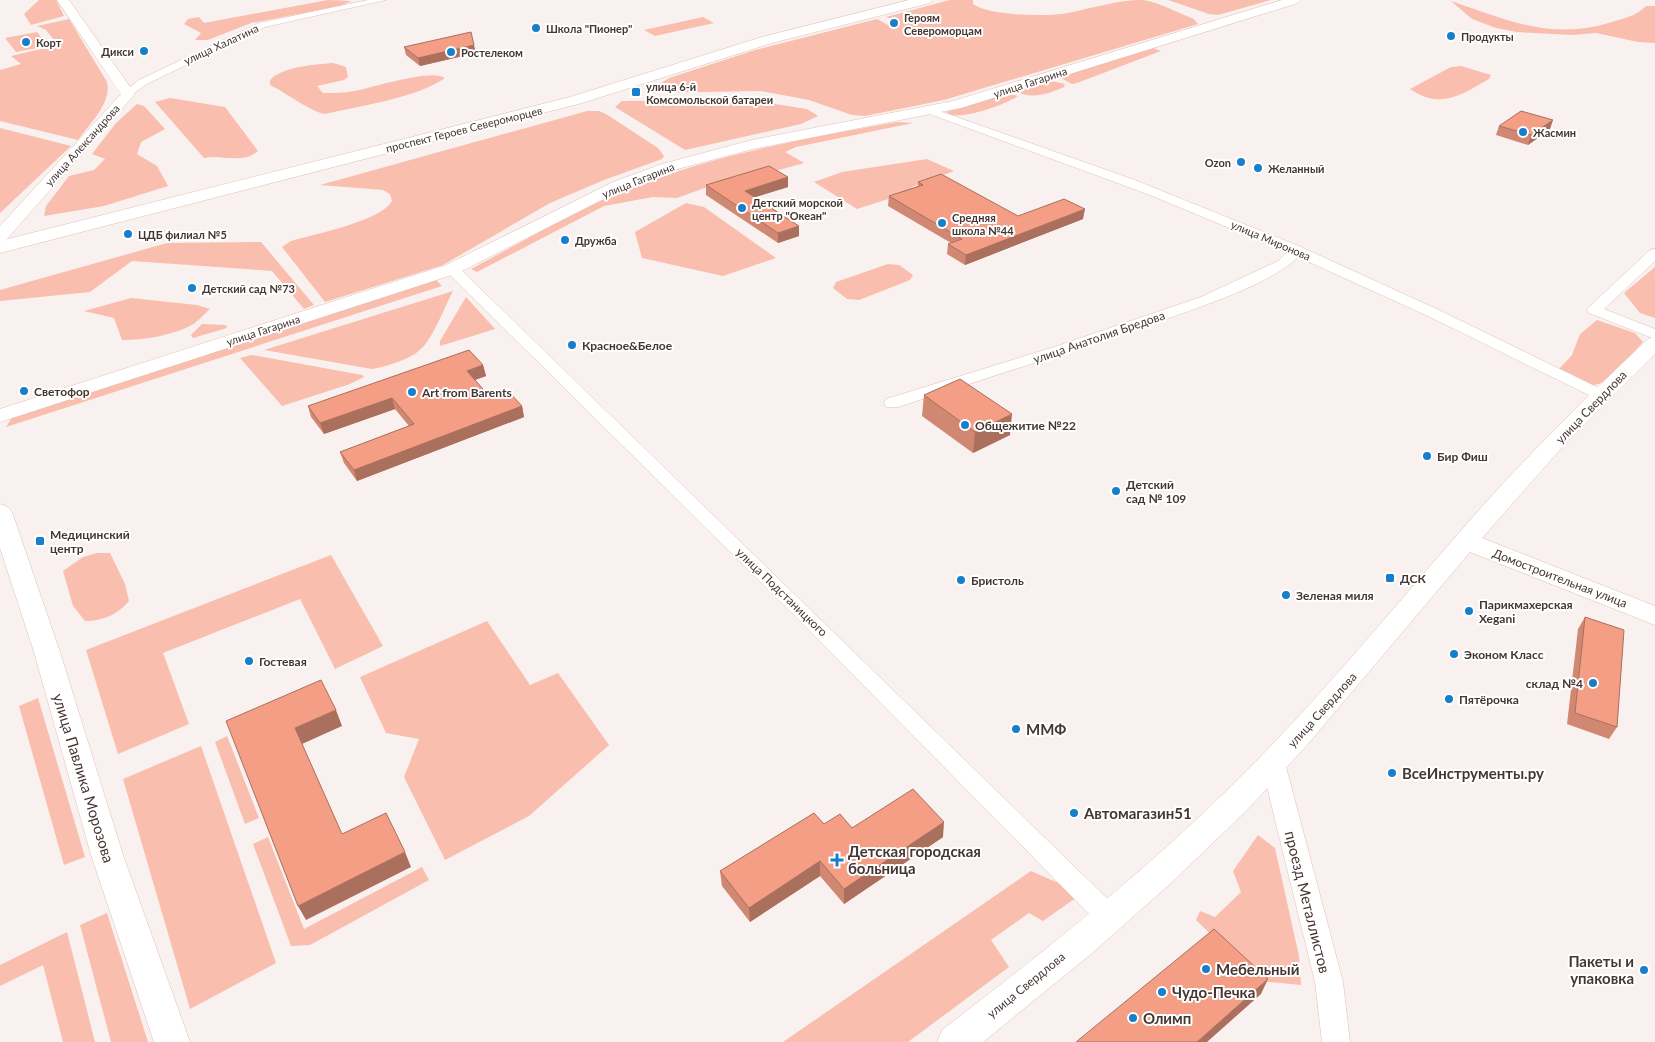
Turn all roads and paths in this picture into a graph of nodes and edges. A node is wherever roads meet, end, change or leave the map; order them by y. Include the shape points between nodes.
1 (62, 0) edge
2 (381, 0) edge
3 (925, 0) edge
4 (1294, 0) edge
5 (128, 94) junction
6 (931, 111) junction
7 (16, 221) junction
8 (52, 234) junction
9 (0, 236) edge
10 (0, 247) edge
11 (1296, 250) junction
12 (1655, 253) edge
13 (452, 269) junction
14 (1655, 334) edge
15 (1655, 343) edge
16 (1600, 395) junction
17 (892, 403) dead end
18 (0, 416) edge
19 (0, 512) edge
20 (1465, 541) junction
21 (1655, 616) edge
22 (1273, 763) junction
23 (1110, 918) junction
24 (172, 1042) edge
25 (955, 1042) edge
26 (1336, 1042) edge

1 - 5 street, улица Александрова
2 - 5 street, улица Халатина via 262,25 143,82
3 - 8 main road, проспект Героев Североморцев via 767,40 576,100
4 - 6 street, улица Гагарина
5 - 7 street, улица Александрова
6 - 11 street, улица Миронова via 1141,186
6 - 13 street, улица Гагарина via 752,145 668,167 619,186
7 - 8 main road via 24,231
7 - 9 street, улица Александрова
8 - 10 main road, проспект Героев Североморцев
11 - 16 street, улица Миронова via 1435,312
11 - 17 street, улица Анатолия Бредова via 1284,264 1206,300 1057,352
12 - 14 street via 1594,310
13 - 18 street, улица Гагарина
13 - 23 street, улица Подстаницкого
15 - 16 street, улица Свердлова
16 - 20 street, улица Свердлова
19 - 24 street, улица Павлика Морозова via 107,855
20 - 21 street, Домостроительная улица
20 - 22 street, улица Свердлова via 1352,676
22 - 23 street, улица Свердлова via 1193,845
22 - 26 street, проезд Металлистов via 1328,982
23 - 25 street, улица Свердлова

